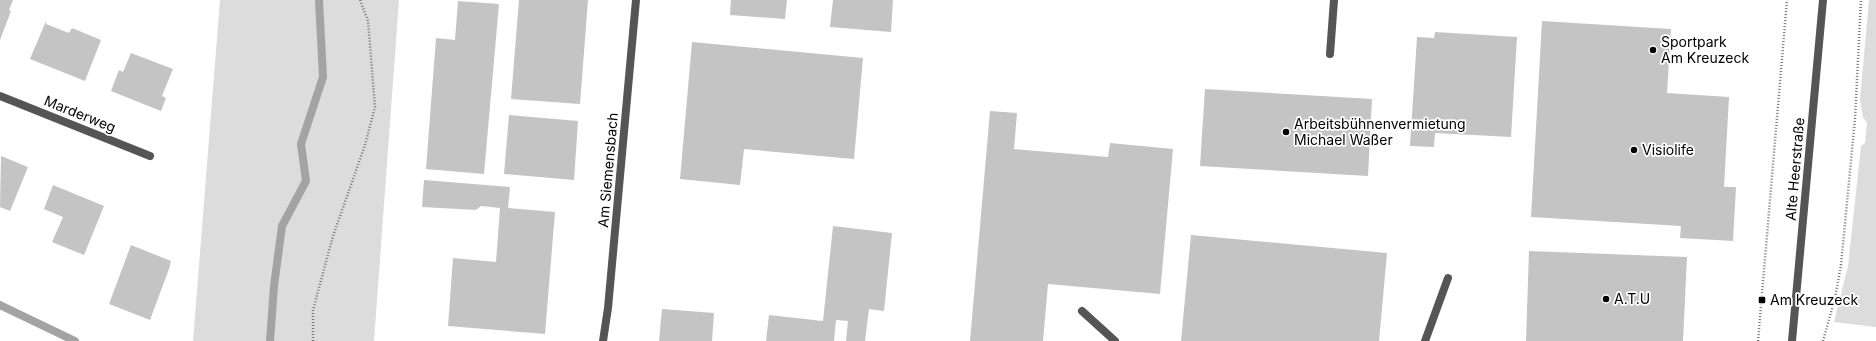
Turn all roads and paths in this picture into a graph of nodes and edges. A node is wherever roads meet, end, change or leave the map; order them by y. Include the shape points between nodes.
1 (360, 0) edge
2 (636, 0) edge
3 (1334, 0) edge
4 (1786, 0) edge
5 (1823, 0) edge
6 (1861, 0) edge
7 (1330, 54) dead end
8 (0, 96) edge
9 (150, 156) dead end
10 (1448, 278) dead end
11 (1082, 311) dead end
12 (313, 341) edge
13 (603, 341) edge
14 (1115, 341) edge
15 (1424, 341) edge
16 (1758, 341) edge
17 (1792, 341) edge
18 (1823, 341) edge

1 - 12 path via 368,21 375,107 365,145 331,243 313,310
2 - 13 street, Am Siemensbach
3 - 7 street
4 - 16 path
5 - 17 street, Alte Heerstraße
6 - 18 path via 1855,119 1841,265
8 - 9 street, Marderweg
10 - 15 street
11 - 14 street

